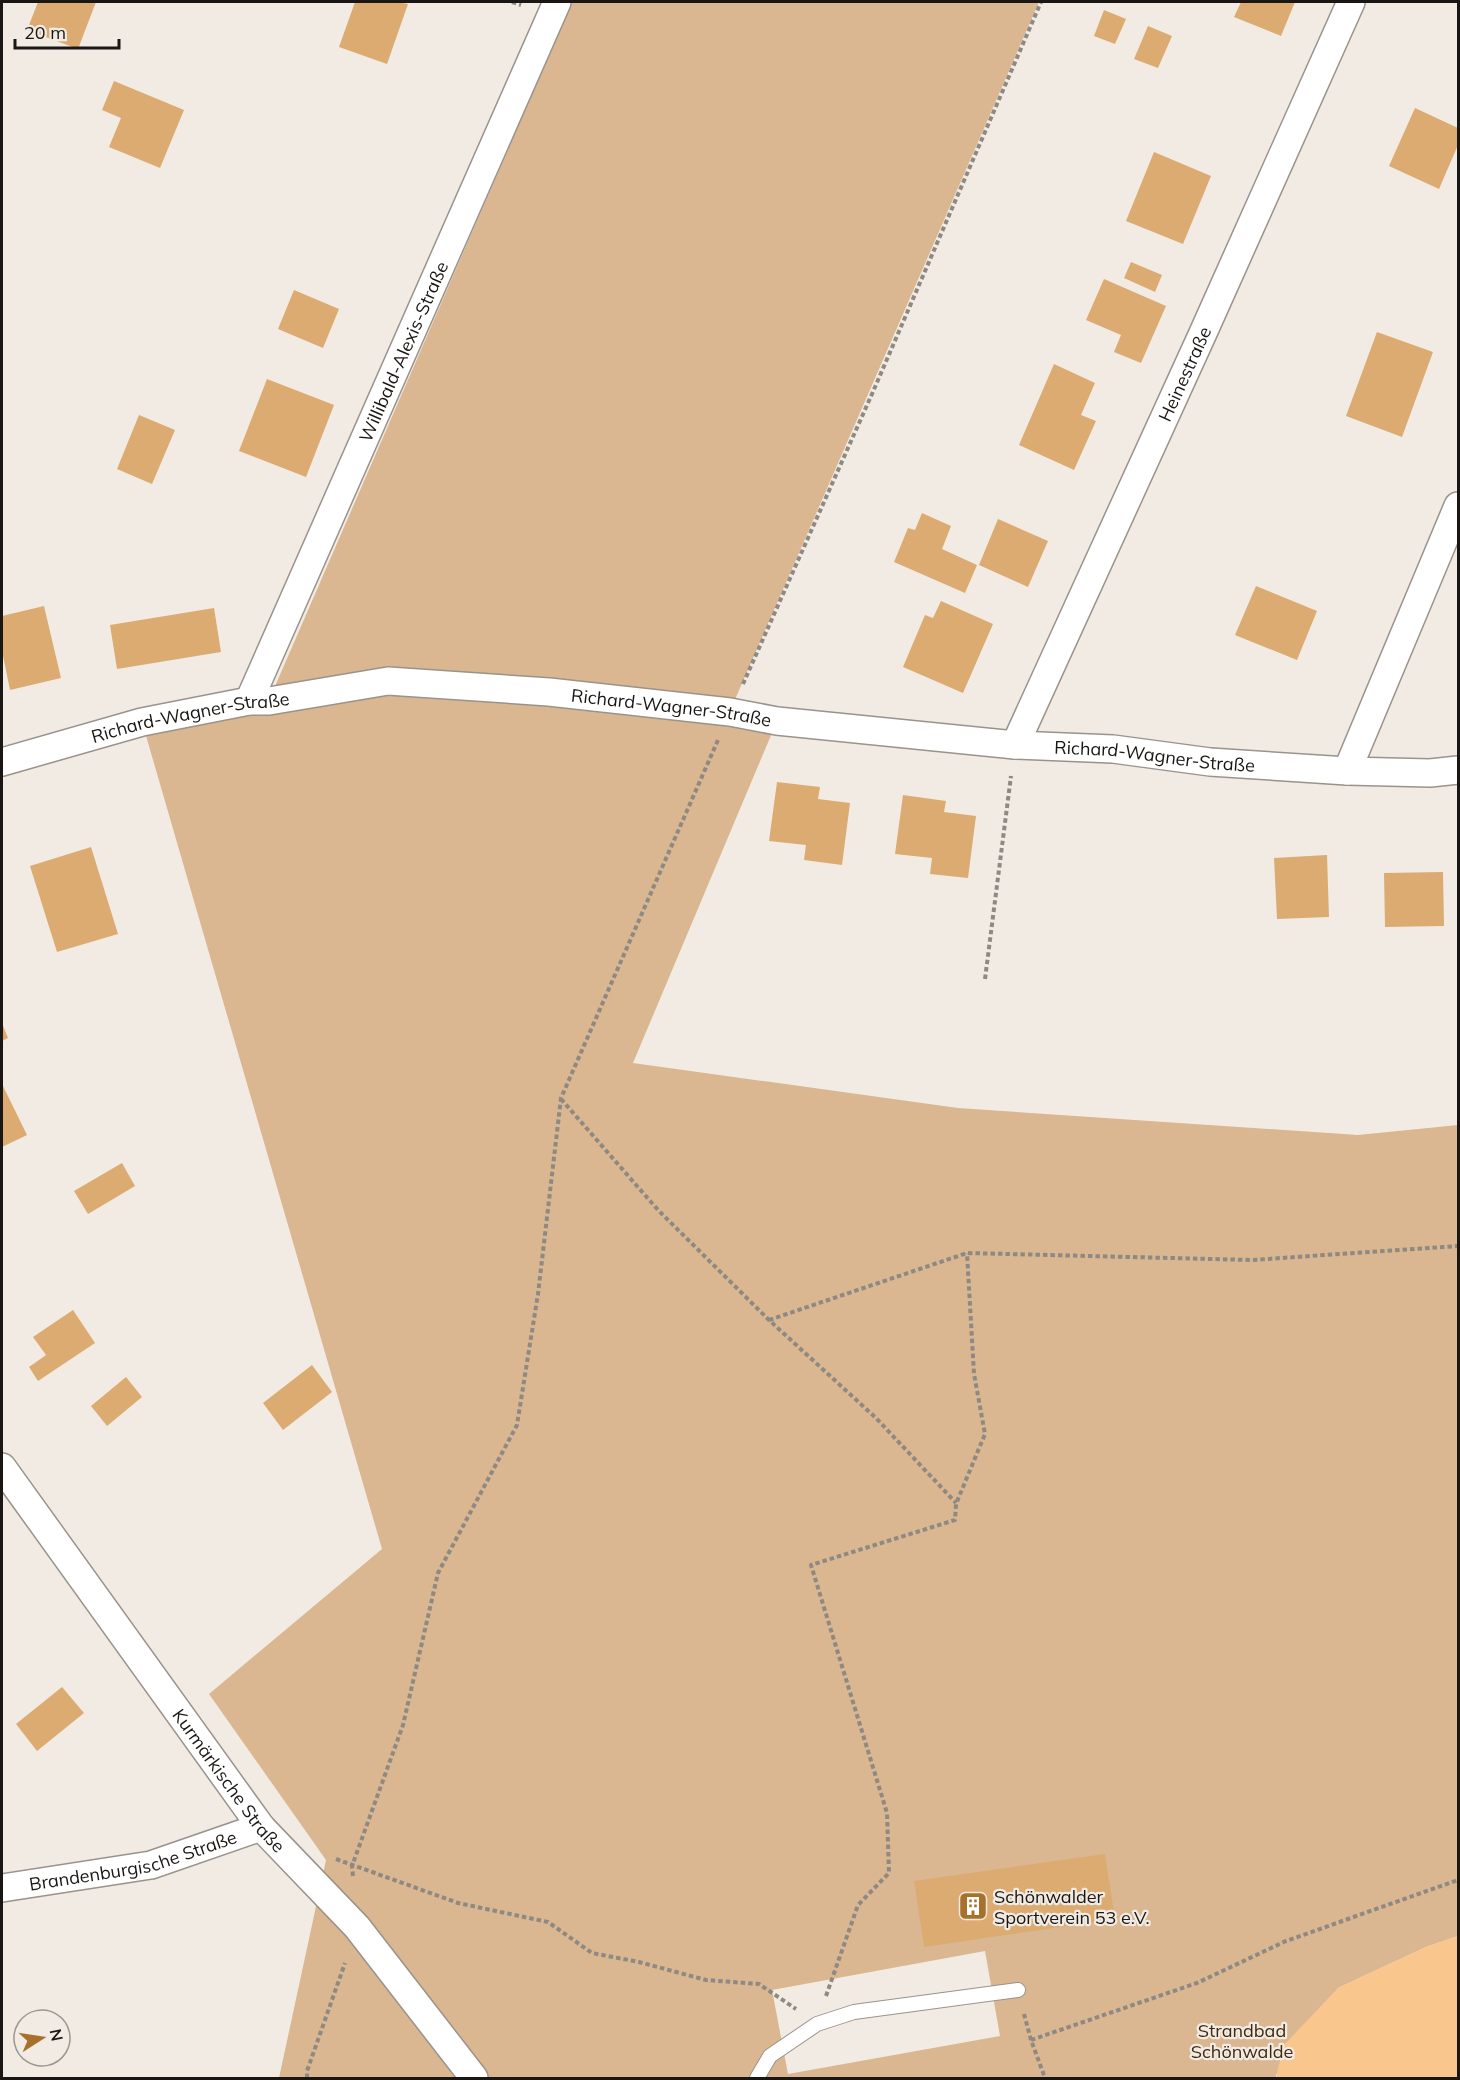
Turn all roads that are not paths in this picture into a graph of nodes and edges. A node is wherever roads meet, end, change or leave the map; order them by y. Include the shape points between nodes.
1 (556, 2) edge
2 (1351, 2) edge
3 (1458, 506) edge
4 (249, 701) junction
5 (1015, 745) junction
6 (2, 762) edge
7 (1458, 770) edge
8 (1347, 771) junction
9 (2, 1467) edge
10 (261, 1827) junction
11 (2, 1888) edge
12 (1018, 1990) dead end
13 (474, 2079) edge
14 (757, 2079) edge

1 - 4 street, Willibald-Alexis-Straße
2 - 5 street, Heinestraße
3 - 8 street
4 - 5 street, Richard-Wagner-Straße via 388,681 549,692 730,712 777,722
4 - 6 street, Richard-Wagner-Straße via 142,722
5 - 8 street, Richard-Wagner-Straße via 1113,749 1210,762
7 - 8 street, Richard-Wagner-Straße
9 - 10 street, Kurmärkische Straße
10 - 11 street, Brandenburgische Straße via 151,1865
10 - 13 street, Kurmärkische Straße via 357,1927
12 - 14 lane via 854,2013 817,2024 770,2056

